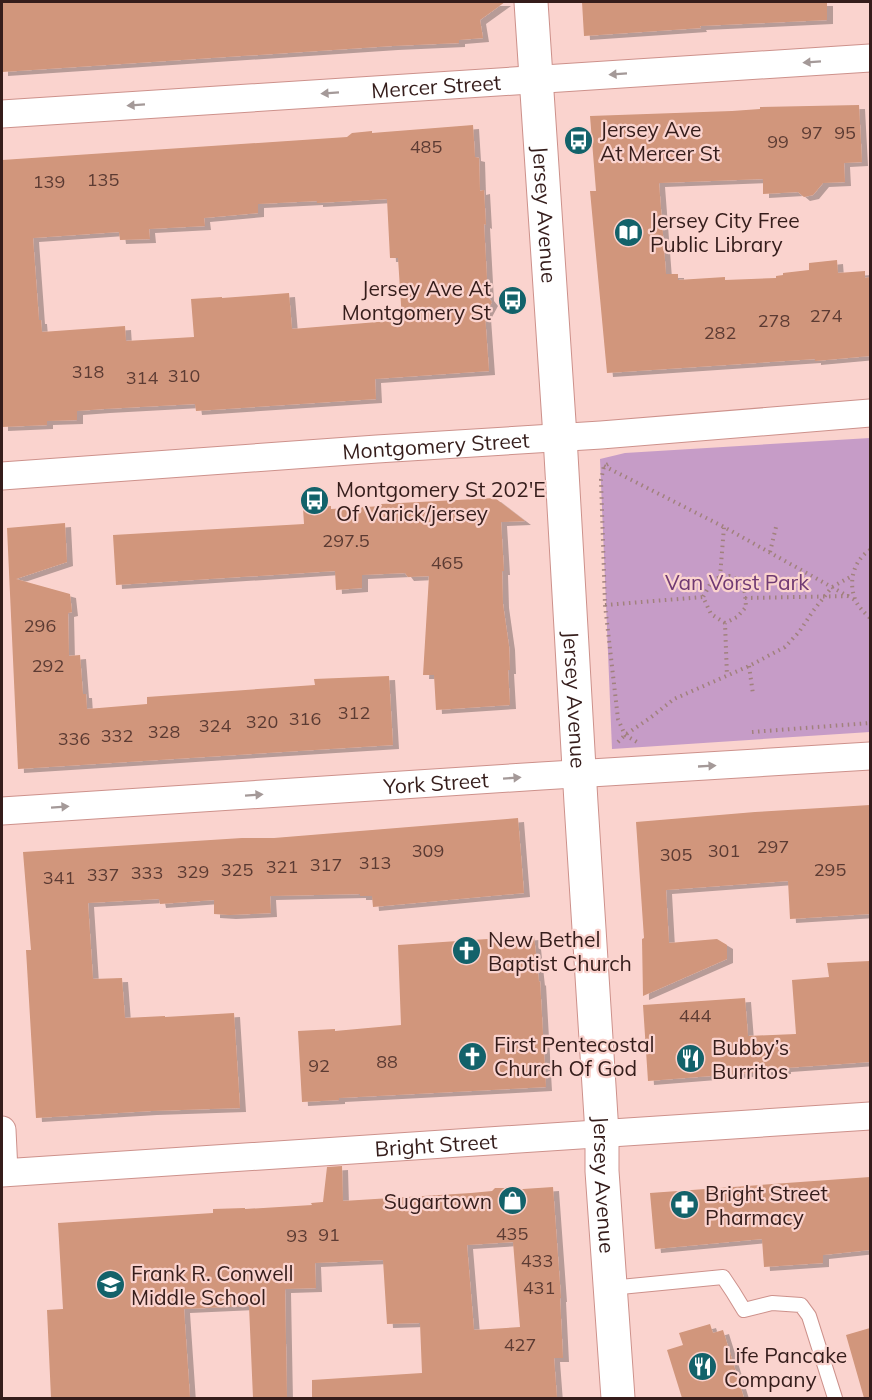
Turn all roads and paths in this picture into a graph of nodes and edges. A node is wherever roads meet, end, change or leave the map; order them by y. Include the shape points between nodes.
1 (531, 2) edge
2 (870, 58) edge
3 (536, 80) junction
4 (2, 114) edge
5 (870, 413) edge
6 (561, 437) junction
7 (2, 476) edge
8 (724, 527) junction
9 (776, 527) dead end
10 (870, 550) edge
11 (770, 552) junction
12 (852, 576) junction
13 (720, 577) junction
14 (832, 586) junction
15 (850, 596) junction
16 (703, 597) junction
17 (745, 598) junction
18 (824, 598) junction
19 (855, 600) junction
20 (605, 605) junction
21 (870, 618) edge
22 (725, 623) junction
23 (748, 666) junction
24 (727, 676) junction
25 (753, 694) dead end
26 (870, 723) edge
27 (742, 733) dead end
28 (625, 735) junction
29 (648, 741) dead end
30 (618, 742) dead end
31 (870, 756) edge
32 (579, 774) junction
33 (2, 811) edge
34 (870, 1116) edge
35 (2, 1130) edge
36 (602, 1133) junction
37 (3, 1172) edge
38 (610, 1288) junction
39 (618, 1398) edge
40 (835, 1398) edge

1 - 3 street, Jersey Avenue
2 -> 3 street, Mercer Street
3 -> 4 street, Mercer Street
3 - 6 street, Jersey Avenue
5 - 6 street, Montgomery Street
6 - 7 street, Montgomery Street
6 - 32 street, Jersey Avenue
8 - 11 path
8 - 13 path
8 - 20 path via 604,466 601,480
9 - 11 path
10 - 12 path
11 - 14 path
12 - 14 path
12 - 19 path
13 - 16 path via 713,579
13 - 17 path via 740,580
14 - 15 path
14 - 18 path
15 - 18 path
15 - 19 path
16 - 20 path
16 - 22 path via 711,614
17 - 18 path
17 - 22 path via 746,607
18 - 23 path via 785,647
19 - 21 path
20 - 28 path via 618,719
22 - 24 path
23 - 24 path
23 - 25 path
24 - 28 path via 674,699
26 - 27 path
28 - 29 path via 636,742
28 - 30 path
32 -> 31 street, York Street
33 -> 32 street, York Street
32 - 36 street, Jersey Avenue
34 - 36 street, Bright Street
35 - 37 street
36 - 37 street, Bright Street
36 - 38 street, Jersey Avenue
38 - 39 street, Jersey Avenue
38 - 40 lane via 723,1277 744,1310 772,1303 801,1305 809,1316

